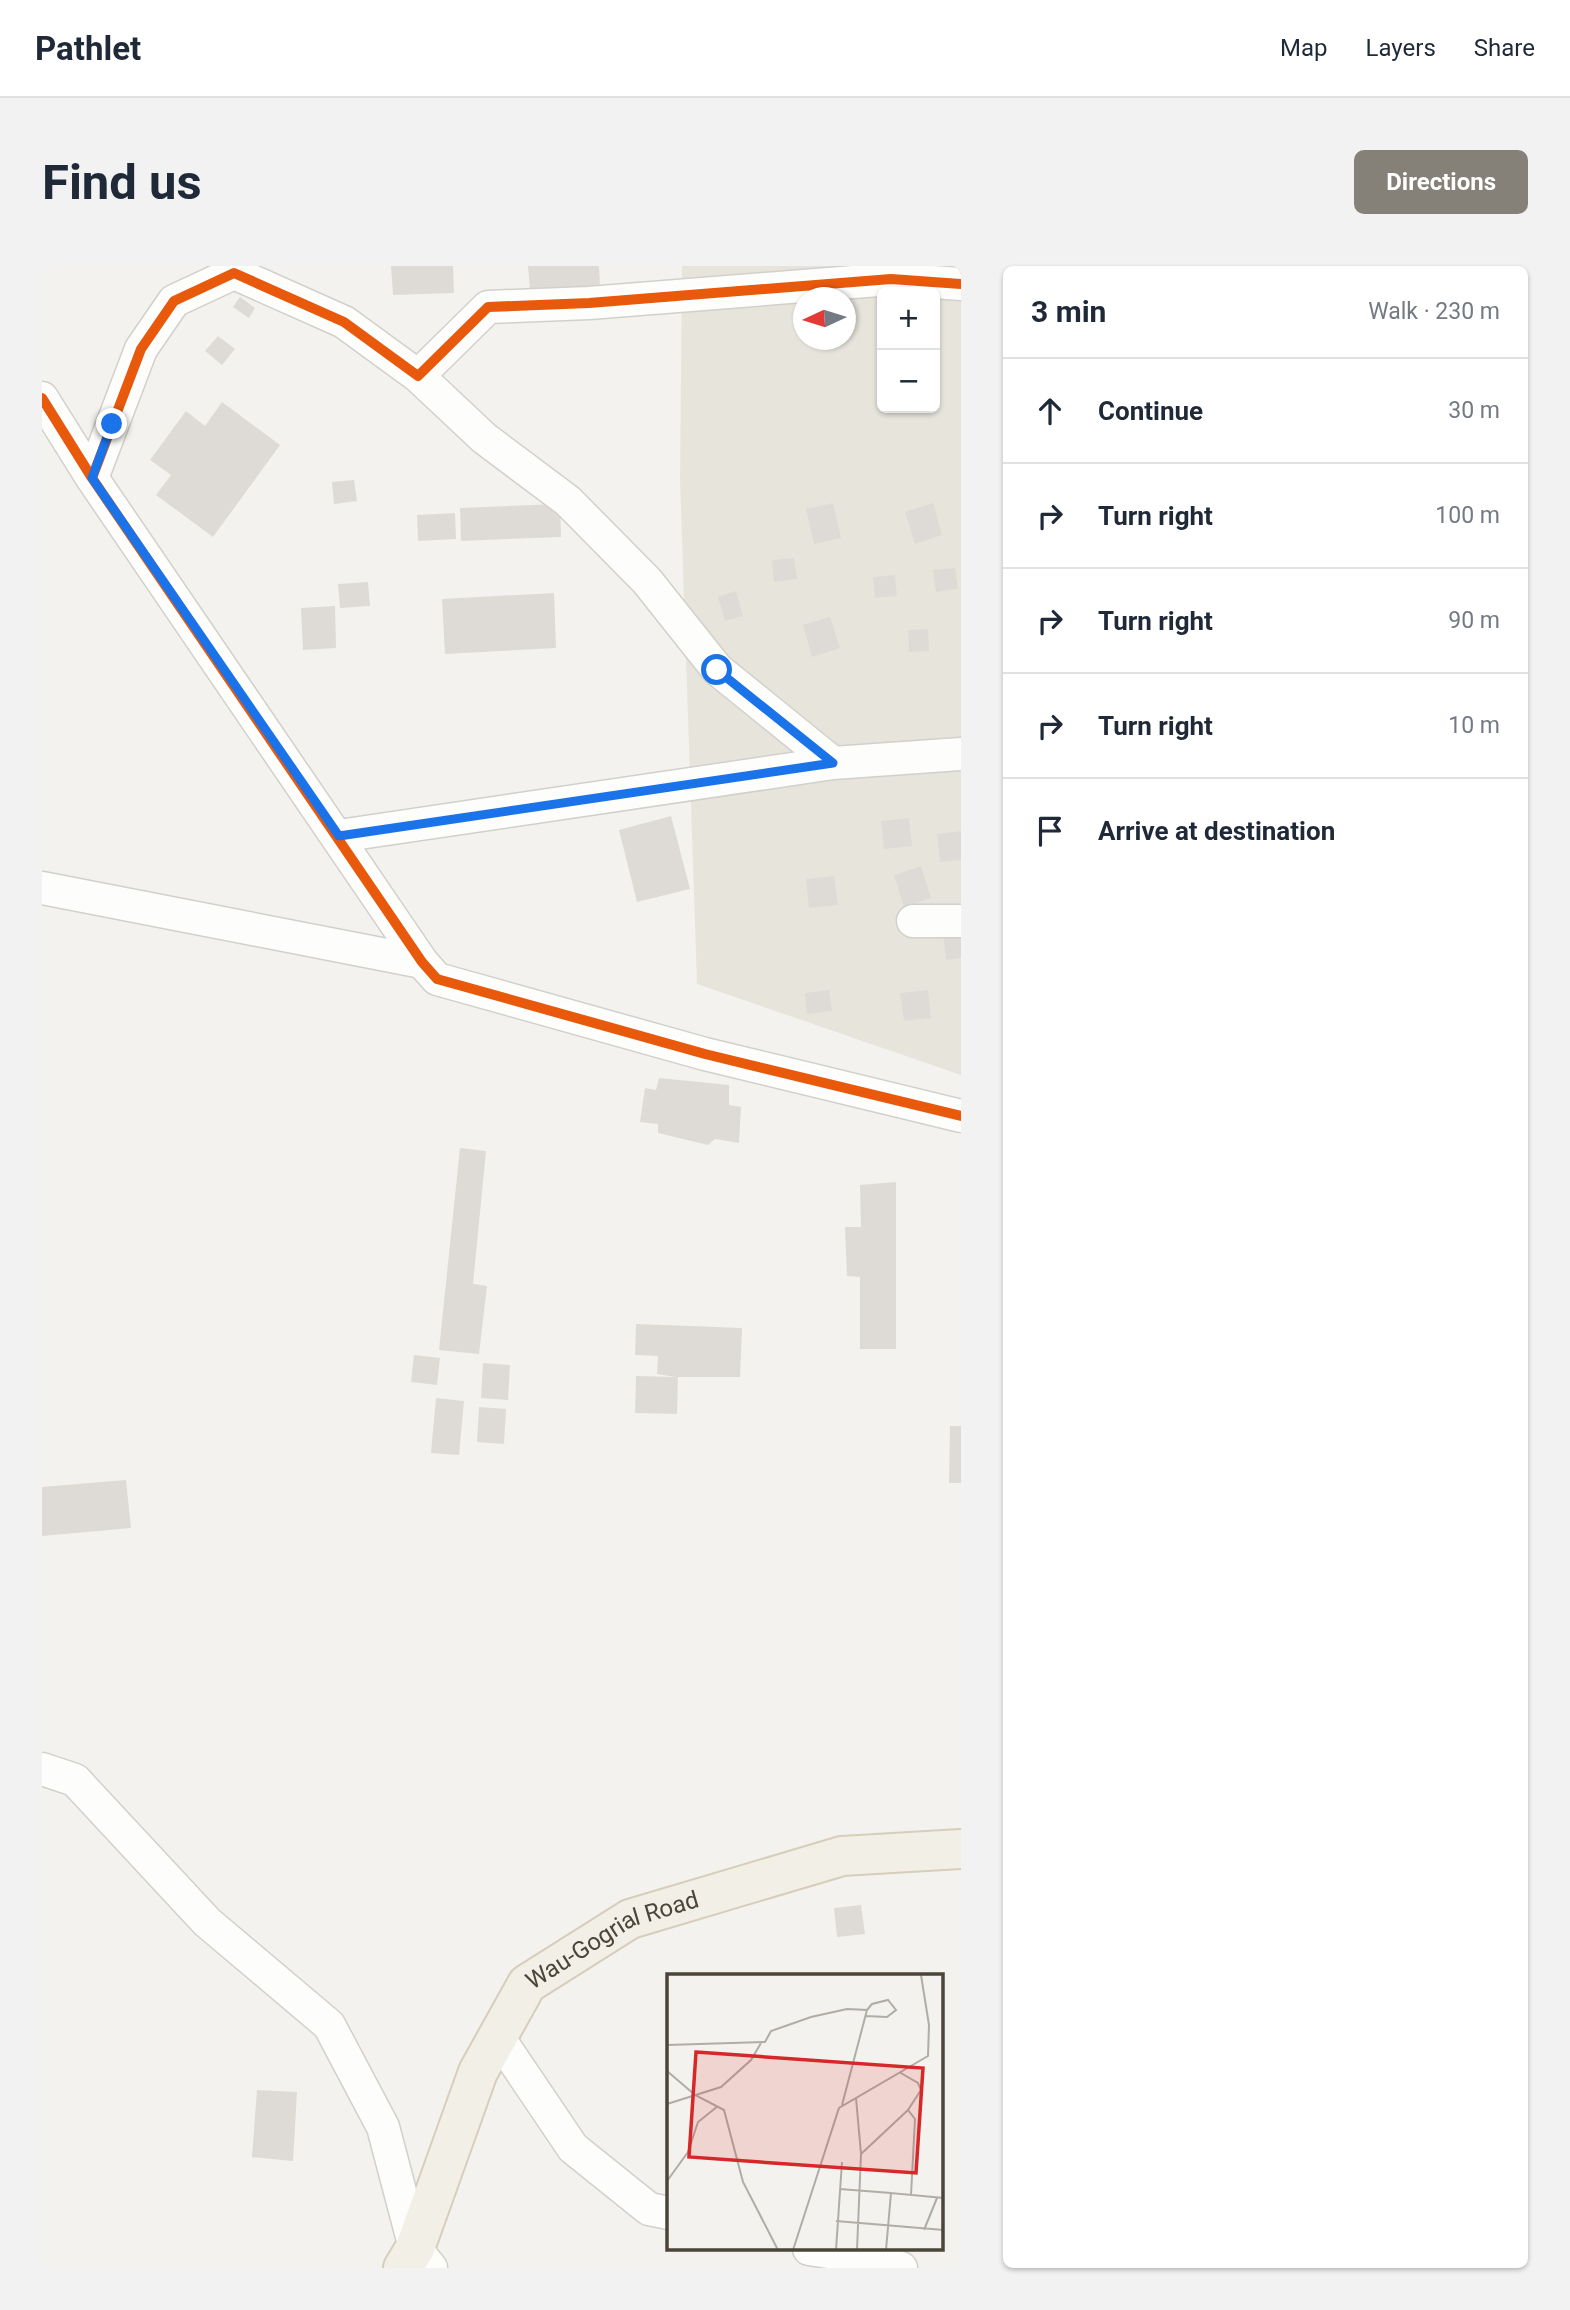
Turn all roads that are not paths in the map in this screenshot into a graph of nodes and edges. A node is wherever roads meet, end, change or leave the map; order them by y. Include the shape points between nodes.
1 (961, 284) edge
2 (418, 376) junction
3 (42, 398) edge
4 (92, 478) junction
5 (961, 754) edge
6 (833, 763) junction
7 (339, 836) junction
8 (42, 888) edge
9 (913, 921) dead end
10 (961, 921) edge
11 (422, 962) junction
12 (961, 1116) edge
13 (42, 1769) edge
14 (961, 1849) edge
15 (498, 2037) junction
16 (667, 2213) edge
17 (816, 2250) edge
18 (416, 2261) edge
19 (901, 2268) edge

1 - 2 street via 891,279 488,307
2 - 4 street via 344,322 234,273 174,301 141,349
2 - 6 street via 484,438 568,501 647,581 717,670
3 - 4 street
4 - 7 street
5 - 6 street
6 - 7 street
7 - 11 street
8 - 11 street
9 - 10 street
11 - 12 street via 437,979 705,1054
13 - 18 street via 75,1780 207,1922 329,2025 383,2127
14 - 15 main road, Wau-Gogrial Road via 842,1856 629,1919 527,1984
15 - 16 street via 573,2148 649,2209
15 - 18 main road, Wau-Gogrial Road via 478,2072
17 - 19 street via 881,2260

